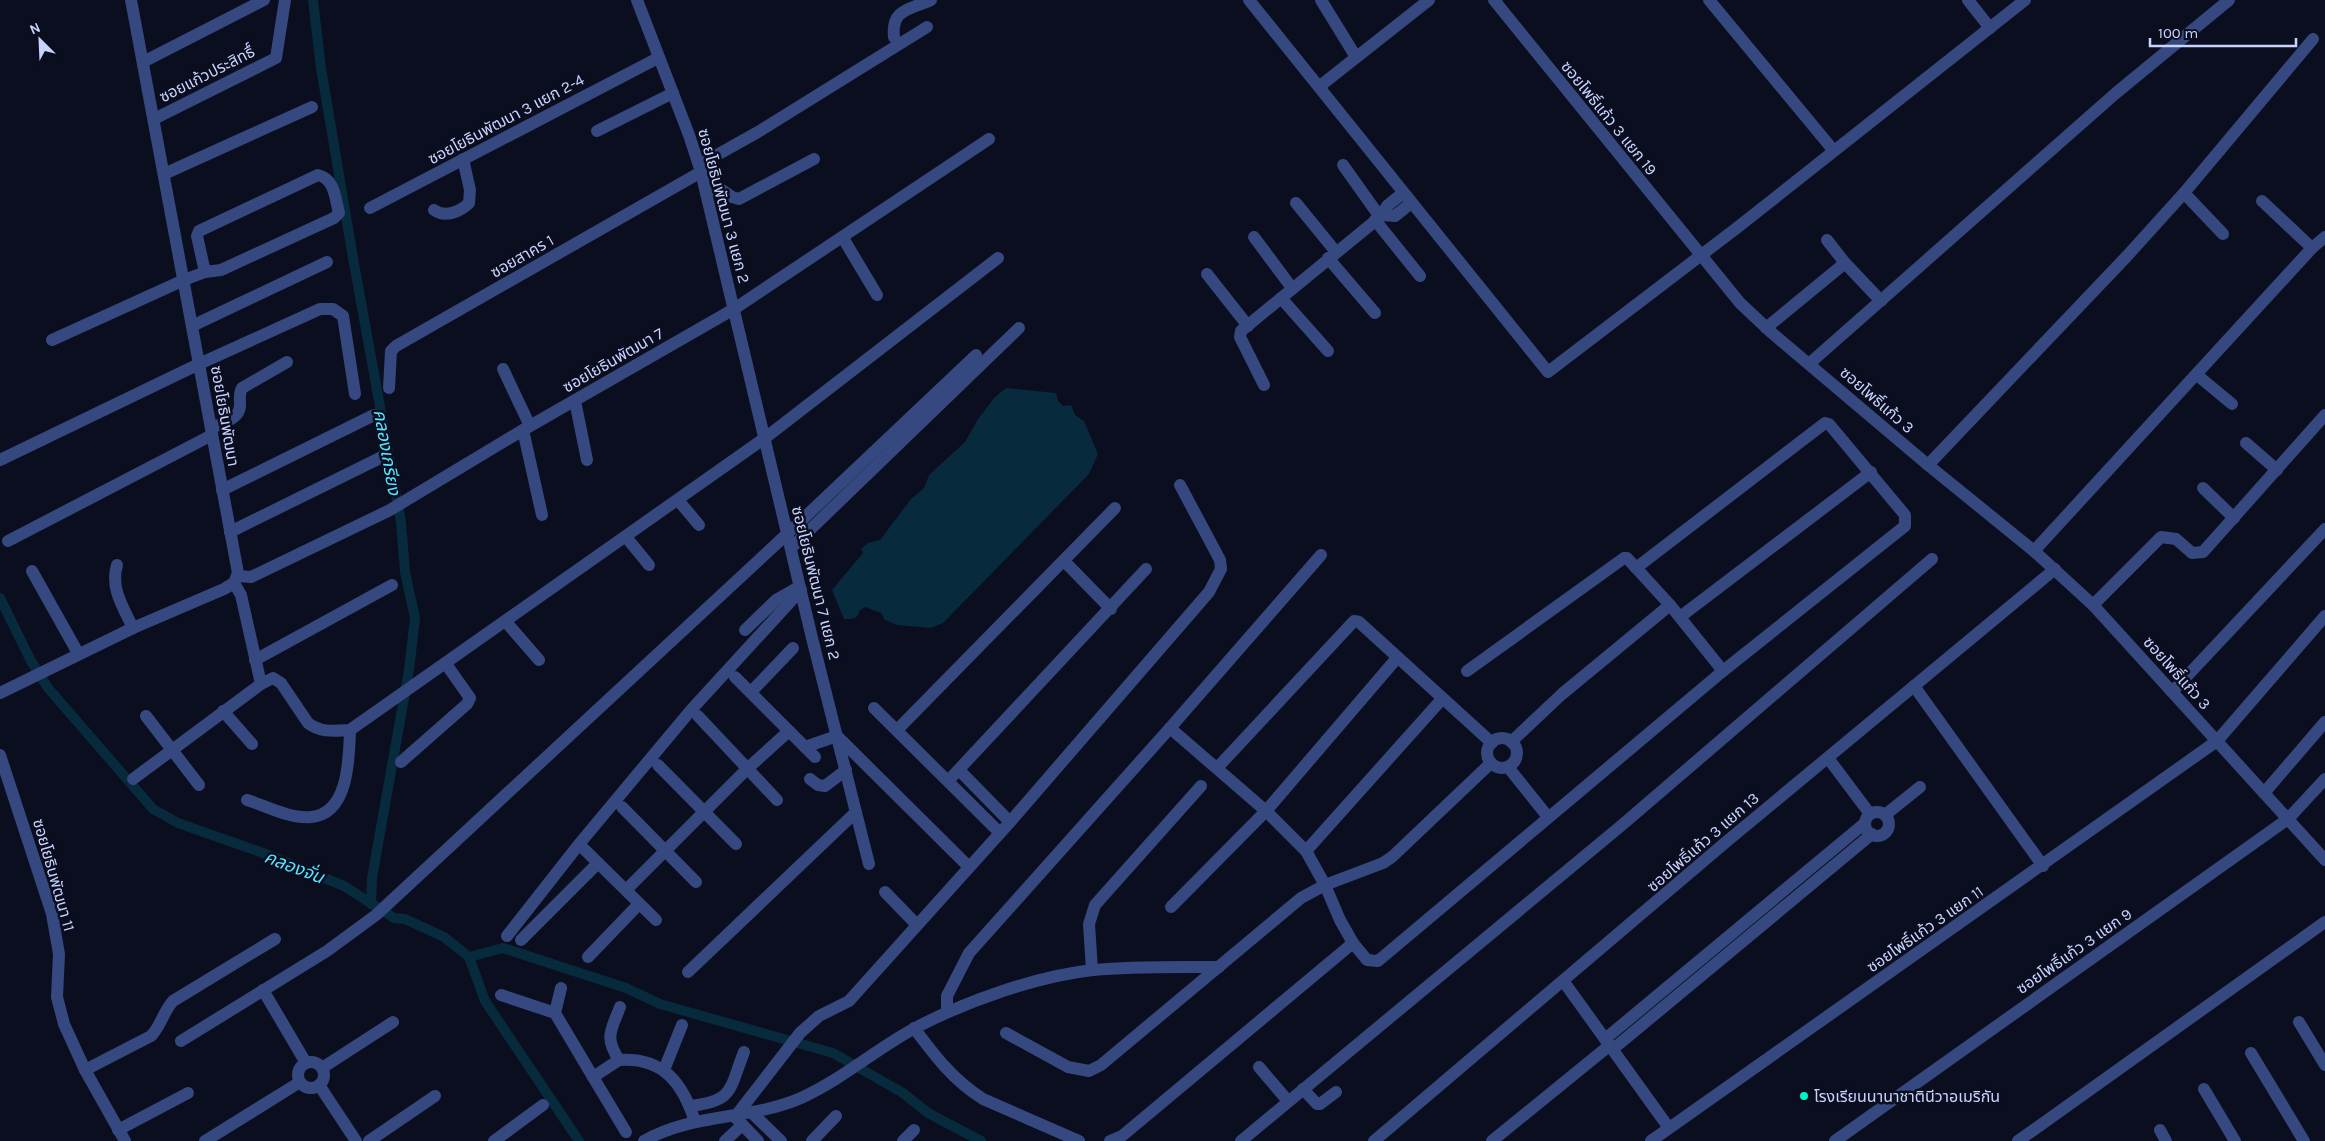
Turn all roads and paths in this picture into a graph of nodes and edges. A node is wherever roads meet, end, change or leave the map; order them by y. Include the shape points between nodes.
1 (131, 0) edge
2 (264, 0) edge
3 (285, 0) edge
4 (637, 0) edge
5 (931, 0) edge
6 (1249, 0) edge
7 (1320, 0) edge
8 (1429, 0) edge
9 (1494, 0) edge
10 (1709, 0) edge
11 (1968, 0) edge
12 (2025, 0) edge
13 (2230, 0) edge
14 (927, 27) dead end
15 (1990, 28) junction
16 (894, 37) dead end
17 (2313, 40) dead end
18 (1356, 57) junction
19 (658, 58) junction
20 (143, 62) junction
21 (1320, 86) junction
22 (673, 92) junction
23 (312, 107) dead end
24 (154, 119) junction
25 (597, 131) dead end
26 (989, 139) dead end
27 (1834, 151) junction
28 (463, 159) junction
29 (814, 159) dead end
30 (1343, 165) dead end
31 (700, 168) junction
32 (164, 174) junction
33 (706, 193) junction
34 (2184, 193) junction
35 (1407, 198) junction
36 (2262, 201) dead end
37 (1296, 202) dead end
38 (370, 208) dead end
39 (434, 210) dead end
40 (1380, 217) junction
41 (2224, 234) dead end
42 (1254, 237) dead end
43 (2325, 237) edge
44 (843, 238) junction
45 (1828, 240) dead end
46 (2312, 248) junction
47 (1332, 255) junction
48 (1700, 256) junction
49 (998, 258) dead end
50 (327, 262) dead end
51 (1845, 264) junction
52 (205, 272) junction
53 (1207, 274) dead end
54 (1420, 276) dead end
55 (184, 280) junction
56 (1292, 288) junction
57 (877, 294) dead end
58 (1281, 298) junction
59 (1881, 301) junction
60 (734, 309) junction
61 (1375, 313) dead end
62 (192, 326) junction
63 (1248, 326) junction
64 (1019, 328) dead end
65 (1766, 328) junction
66 (52, 340) dead end
67 (1328, 351) dead end
68 (976, 355) dead end
69 (287, 362) dead end
70 (1810, 363) junction
71 (199, 364) junction
72 (503, 369) dead end
73 (2197, 374) junction
74 (1264, 385) dead end
75 (389, 388) dead end
76 (355, 394) dead end
77 (575, 401) junction
78 (2232, 404) dead end
79 (2325, 414) edge
80 (374, 415) dead end
81 (527, 428) junction
82 (211, 432) junction
83 (765, 438) junction
84 (2246, 443) dead end
85 (382, 456) dead end
86 (0, 460) edge
87 (587, 460) dead end
88 (1928, 465) junction
89 (2277, 470) junction
90 (1871, 472) junction
91 (1180, 486) dead end
92 (2203, 488) dead end
93 (222, 490) junction
94 (678, 500) junction
95 (1115, 508) dead end
96 (542, 515) dead end
97 (2234, 518) junction
98 (699, 525) dead end
99 (2325, 529) edge
100 (230, 532) junction
101 (788, 534) junction
102 (626, 537) junction
103 (8, 541) dead end
104 (791, 548) junction
105 (2034, 552) junction
106 (1321, 555) dead end
107 (1932, 559) dead end
108 (1064, 561) junction
109 (116, 565) dead end
110 (649, 565) dead end
111 (1636, 568) junction
112 (1146, 569) dead end
113 (2055, 569) junction
114 (32, 571) dead end
115 (235, 579) junction
116 (392, 585) dead end
117 (800, 588) junction
118 (1670, 605) junction
119 (2093, 605) junction
120 (1111, 609) junction
121 (2325, 616) edge
122 (1680, 617) junction
123 (506, 622) junction
124 (133, 628) junction
125 (745, 630) dead end
126 (793, 648) dead end
127 (78, 653) junction
128 (1397, 658) junction
129 (255, 660) junction
130 (539, 660) dead end
131 (446, 664) junction
132 (1467, 671) dead end
133 (1723, 671) junction
134 (735, 677) dead end
135 (261, 684) junction
136 (1914, 686) junction
137 (751, 692) junction
138 (2172, 692) junction
139 (0, 693) edge
140 (1442, 699) junction
141 (874, 708) dead end
142 (224, 711) junction
143 (146, 716) dead end
144 (698, 716) dead end
145 (2325, 722) edge
146 (1170, 728) junction
147 (350, 730) junction
148 (897, 730) junction
149 (788, 731) junction
150 (838, 736) junction
151 (2217, 741) junction
152 (1492, 742) junction
153 (1511, 742) junction
154 (252, 744) dead end
155 (805, 747) junction
156 (172, 750) junction
157 (0, 754) edge
158 (815, 757) dead end
159 (1828, 758) junction
160 (402, 762) dead end
161 (1491, 763) junction
162 (658, 765) dead end
163 (1508, 767) junction
164 (1217, 768) junction
165 (746, 770) junction
166 (846, 770) junction
167 (959, 770) junction
168 (133, 779) dead end
169 (810, 779) dead end
170 (2325, 779) edge
171 (949, 780) junction
172 (199, 785) dead end
173 (1201, 786) dead end
174 (1920, 787) dead end
175 (2264, 793) junction
176 (247, 800) dead end
177 (777, 800) dead end
178 (622, 807) dead end
179 (1266, 811) junction
180 (856, 812) junction
181 (703, 813) junction
182 (1885, 815) junction
183 (1548, 817) junction
184 (1868, 818) junction
185 (2288, 819) junction
186 (1010, 822) junction
187 (1000, 833) junction
188 (1872, 834) junction
189 (736, 844) dead end
190 (584, 850) dead end
191 (665, 850) junction
192 (1306, 851) junction
193 (2325, 860) edge
194 (598, 863) junction
195 (869, 864) dead end
196 (2043, 866) junction
197 (969, 867) junction
198 (696, 882) dead end
199 (1325, 885) junction
200 (626, 890) junction
201 (1784, 890) junction
202 (885, 892) dead end
203 (1793, 900) junction
204 (639, 904) junction
205 (1171, 907) dead end
206 (656, 920) dead end
207 (2325, 922) edge
208 (917, 924) junction
209 (507, 936) dead end
210 (276, 939) dead end
211 (521, 940) dead end
212 (1353, 943) junction
213 (588, 957) dead end
214 (1218, 967) junction
215 (1092, 970) junction
216 (688, 972) dead end
217 (1564, 982) junction
218 (562, 988) dead end
219 (263, 990) junction
220 (501, 995) dead end
221 (1655, 997) junction
222 (620, 1008) dead end
223 (1663, 1008) junction
224 (947, 1011) junction
225 (555, 1014) junction
226 (393, 1022) dead end
227 (2299, 1022) dead end
228 (682, 1025) dead end
229 (914, 1028) junction
230 (1006, 1032) dead end
231 (1621, 1034) junction
232 (181, 1040) dead end
233 (1609, 1044) junction
234 (744, 1052) dead end
235 (2251, 1053) dead end
236 (619, 1060) junction
237 (306, 1063) junction
238 (2325, 1065) edge
239 (1259, 1067) dead end
240 (322, 1068) junction
241 (85, 1070) junction
242 (664, 1070) junction
243 (593, 1077) junction
244 (300, 1082) junction
245 (319, 1085) junction
246 (1303, 1089) junction
247 (2204, 1089) dead end
248 (1336, 1092) dead end
249 (188, 1093) dead end
250 (435, 1096) dead end
251 (1288, 1101) junction
252 (543, 1105) dead end
253 (690, 1106) junction
254 (753, 1114) junction
255 (836, 1116) dead end
256 (738, 1121) junction
257 (695, 1122) junction
258 (1669, 1128) junction
259 (914, 1130) dead end
260 (2160, 1130) dead end
261 (626, 1132) dead end
262 (121, 1135) edge
263 (205, 1141) edge
264 (356, 1141) edge
265 (369, 1141) edge
266 (494, 1141) edge
267 (644, 1141) edge
268 (725, 1141) edge
269 (758, 1141) edge
270 (781, 1141) edge
271 (812, 1141) edge
272 (904, 1141) edge
273 (1079, 1141) edge
274 (1110, 1141) edge
275 (1241, 1141) edge
276 (1374, 1141) edge
277 (1492, 1141) edge
278 (1651, 1141) edge
279 (1835, 1141) edge
280 (2018, 1141) edge
281 (2166, 1141) edge
282 (2235, 1141) edge
283 (2304, 1141) edge

1 - 20 street, ซอยโยธินพัฒนา
2 - 20 street
3 - 24 street, ซอยแก้วประสิทธื์ via 276,58
4 - 19 street, ซอยโยธินพัฒนา 3 แยก 2
5 - 16 street via 896,17
6 - 21 street
7 - 18 street
8 - 18 street
9 - 48 street, ซอยโพธิ์แก้ว 3 แยก 19
10 - 27 street
11 - 15 street
12 - 15 street
13 - 59 street via 2116,93
14 - 31 street, ซอยสาคร 1
15 - 27 street
17 - 34 street
18 - 21 street
19 - 22 street, ซอยโยธินพัฒนา 3 แยก 2
19 - 28 street, ซอยโยธินพัฒนา 3 แยก 2-4
20 - 24 street, ซอยโยธินพัฒนา
21 - 35 street
22 - 25 street
22 - 31 street, ซอยโยธินพัฒนา 3 แยก 2
23 - 32 street
24 - 32 street, ซอยโยธินพัฒนา
26 - 44 street, ซอยโยธินพัฒนา 7
27 - 48 street
28 - 38 street, ซอยโยธินพัฒนา 3 แยก 2-4
28 - 39 street via 470,190 469,203 445,215
29 - 33 street via 739,199 722,190
30 - 40 street
31 - 33 street, ซอยโยธินพัฒนา 3 แยก 2
31 - 75 street, ซอยสาคร 1 via 396,346 391,351
32 - 55 street, ซอยโยธินพัฒนา
33 - 60 street, ซอยโยธินพัฒนา 3 แยก 2
34 - 41 street
34 - 88 street
35 - 40 street via 1387,206
35 - 48 street via 1548,372
36 - 46 street
37 - 47 street
40 - 47 street
40 - 54 street
42 - 56 street
43 - 46 street
44 - 57 street
44 - 60 street, ซอยโยธินพัฒนา 7
45 - 51 street
46 - 73 street
47 - 56 street
47 - 61 street
48 - 65 street, ซอยโพธิ์แก้ว 3
49 - 83 street
50 - 62 street
51 - 59 street
51 - 65 street
52 - 52 street via 222,270 334,218 339,213 331,182 318,175 199,231 196,236
52 - 55 street
53 - 63 street
55 - 62 street, ซอยโยธินพัฒนา
55 - 66 street
56 - 58 street
58 - 63 street
58 - 67 street
59 - 70 street
60 - 77 street, ซอยโยธินพัฒนา 7
60 - 83 street, ซอยโยธินพัฒนา 7 แยก 2
62 - 71 street, ซอยโยธินพัฒนา
63 - 74 street via 1240,337
64 - 104 street
65 - 70 street, ซอยโพธิ์แก้ว 3
68 - 101 street
69 - 82 street via 242,388 238,414
70 - 88 street, ซอยโพธิ์แก้ว 3
71 - 76 street via 320,308 333,309 343,316 346,325
71 - 82 street, ซอยโยธินพัฒนา
71 - 86 street
72 - 81 street
73 - 78 street
73 - 105 street
77 - 81 street, ซอยโยธินพัฒนา 7
77 - 87 street
79 - 89 street
80 - 93 street
81 - 96 street
81 - 115 street, ซอยโยธินพัฒนา 7 via 390,510 251,577
82 - 93 street, ซอยโยธินพัฒนา
82 - 103 street
83 - 94 street
83 - 101 street, ซอยโยธินพัฒนา 7 แยก 2
84 - 89 street
85 - 100 street
88 - 105 street, ซอยโพธิ์แก้ว 3
89 - 97 street
90 - 111 street via 1829,424 1824,423
90 - 122 street
90 - 133 street via 1905,515 1905,526
91 - 186 street via 1220,560 1218,578 1210,592
92 - 97 street
93 - 100 street, ซอยโยธินพัฒนา
94 - 98 street
94 - 102 street
95 - 108 street
97 - 119 street via 2198,554 2192,553 2176,539 2160,537
99 - 138 street
100 - 115 street, ซอยโยธินพัฒนา via 237,562
101 - 104 street, ซอยโยธินพัฒนา 7 แยก 2
101 - 219 street via 376,915 344,941
102 - 110 street
102 - 123 street
104 - 117 street, ซอยโยธินพัฒนา 7 แยก 2
105 - 113 street, ซอยโพธิ์แก้ว 3
106 - 146 street
107 - 246 street via 1622,825
108 - 120 street
108 - 148 street
109 - 124 street via 114,585
111 - 118 street
111 - 132 street via 1627,558 1621,559
112 - 120 street
113 - 119 street, ซอยโพธิ์แก้ว 3
113 - 136 street, ซอยโพธิ์แก้ว 3 แยก 13
114 - 127 street
115 - 124 street via 224,589
115 - 129 street, ซอยโยธินพัฒนา
116 - 129 street
117 - 125 street via 776,600
117 - 150 street, ซอยโยธินพัฒนา 7 แยก 2
117 - 209 street via 691,710 568,857
118 - 122 street
118 - 153 street via 1562,694
119 - 138 street, ซอยโพธิ์แก้ว 3
120 - 167 street
121 - 151 street, ซอยโพธิ์แก้ว 3 แยก 11
122 - 133 street
123 - 130 street
123 - 131 street
124 - 127 street
126 - 137 street
127 - 139 street
128 - 140 street
128 - 164 street via 1359,622 1353,621
128 - 179 street
129 - 135 street, ซอยโยธินพัฒนา
131 - 147 street
131 - 160 street via 470,698
133 - 183 street
134 - 137 street
135 - 142 street
135 - 147 street via 273,678 281,683 314,727 323,731
136 - 159 street, ซอยโพธิ์แก้ว 3 แยก 13
136 - 196 street
137 - 149 street
138 - 151 street, ซอยโพธิ์แก้ว 3
140 - 152 street
140 - 192 street
141 - 148 street
142 - 154 street
142 - 156 street
143 - 156 street
144 - 165 street
145 - 175 street
146 - 164 street
146 - 224 street via 969,953 947,996
147 - 176 street via 349,759 342,790 331,809 311,817 298,816
148 - 171 street
149 - 155 street
149 - 165 street
150 - 155 street
150 - 166 street, ซอยโยธินพัฒนา 7 แยก 2
150 - 197 street
151 - 175 street, ซอยโพธิ์แก้ว 3
151 - 196 street, ซอยโพธิ์แก้ว 3 แยก 11
152 - 153 street via 1501,739
152 - 161 street via 1487,753
153 - 163 street via 1516,748 1516,757
155 - 158 street
156 - 168 street
156 - 172 street
157 - 241 street, ซอยโยธินพัฒนา 11 via 52,914 58,954 57,997 64,1024
159 - 184 street
159 - 217 street, ซอยโพธิ์แก้ว 3 แยก 13
161 - 163 street via 1497,768
161 - 199 street via 1401,850 1383,863
162 - 181 street
163 - 183 street
164 - 179 street
165 - 177 street
165 - 181 street
166 - 169 street via 825,786
166 - 180 street, ซอยโยธินพัฒนา 7 แยก 2
167 - 171 street
167 - 186 street
170 - 185 street, ซอยโพธิ์แก้ว 3 แยก 9
171 - 187 street
173 - 215 street via 1095,905 1089,924
174 - 182 street
175 - 185 street, ซอยโพธิ์แก้ว 3
178 - 191 street
179 - 192 street
179 - 205 street
180 - 195 street, ซอยโยธินพัฒนา 7 แยก 2
180 - 216 street
181 - 189 street
181 - 191 street
182 - 184 street via 1878,812
182 - 188 street via 1888,821 1886,832
183 - 212 street via 1378,961 1367,960
184 - 188 street via 1867,830
184 - 201 street
185 - 193 street, ซอยโพธิ์แก้ว 3
185 - 279 street, ซอยโพธิ์แก้ว 3 แยก 9
186 - 187 street
187 - 197 street
188 - 203 street
190 - 194 street
191 - 198 street
191 - 200 street
192 - 199 street
194 - 200 street
194 - 211 street
196 - 258 street, ซอยโพธิ์แก้ว 3 แยก 11
197 - 208 street
199 - 212 street
199 - 214 street via 1301,898
200 - 204 street
201 - 203 street
201 - 221 street
202 - 208 street
203 - 223 street
204 - 206 street
204 - 213 street
207 - 280 street
208 - 256 street via 849,1001 820,1016 800,1033
210 - 241 street via 173,1002 166,1008 156,1032 151,1036
212 - 274 street via 1122,1136
214 - 215 street
214 - 230 street via 1113,1056 1089,1071 1068,1066
215 - 224 street via 1050,978
217 - 233 street
217 - 276 street, ซอยโพธิ์แก้ว 3 แยก 13
218 - 225 street
219 - 232 street
219 - 237 street
220 - 225 street
221 - 223 street
221 - 231 street
222 - 236 street via 609,1040
223 - 231 street
224 - 229 street
225 - 243 street
226 - 240 street
227 - 238 street
228 - 242 street
229 - 254 street via 850,1071 801,1098
229 - 273 street via 949,1073 971,1092
231 - 233 street
233 - 258 street
233 - 277 street
234 - 253 street via 724,1097 710,1104
235 - 283 street
236 - 242 street via 642,1060
236 - 243 street
237 - 240 street via 314,1062
237 - 244 street via 298,1071
239 - 251 street
240 - 245 street via 324,1075
241 - 262 street, ซอยโยธินพัฒนา 11
242 - 253 street
243 - 261 street
244 - 245 street via 311,1088
244 - 263 street
245 - 264 street
246 - 248 street via 1317,1104
246 - 251 street
247 - 282 street
249 - 262 street
250 - 265 street
251 - 275 street
252 - 266 street
253 - 257 street
254 - 256 street
254 - 270 street
255 - 271 street
256 - 257 street
256 - 268 street
256 - 269 street
257 - 267 street
258 - 278 street, ซอยโพธิ์แก้ว 3 แยก 11
259 - 272 street
260 - 281 street

